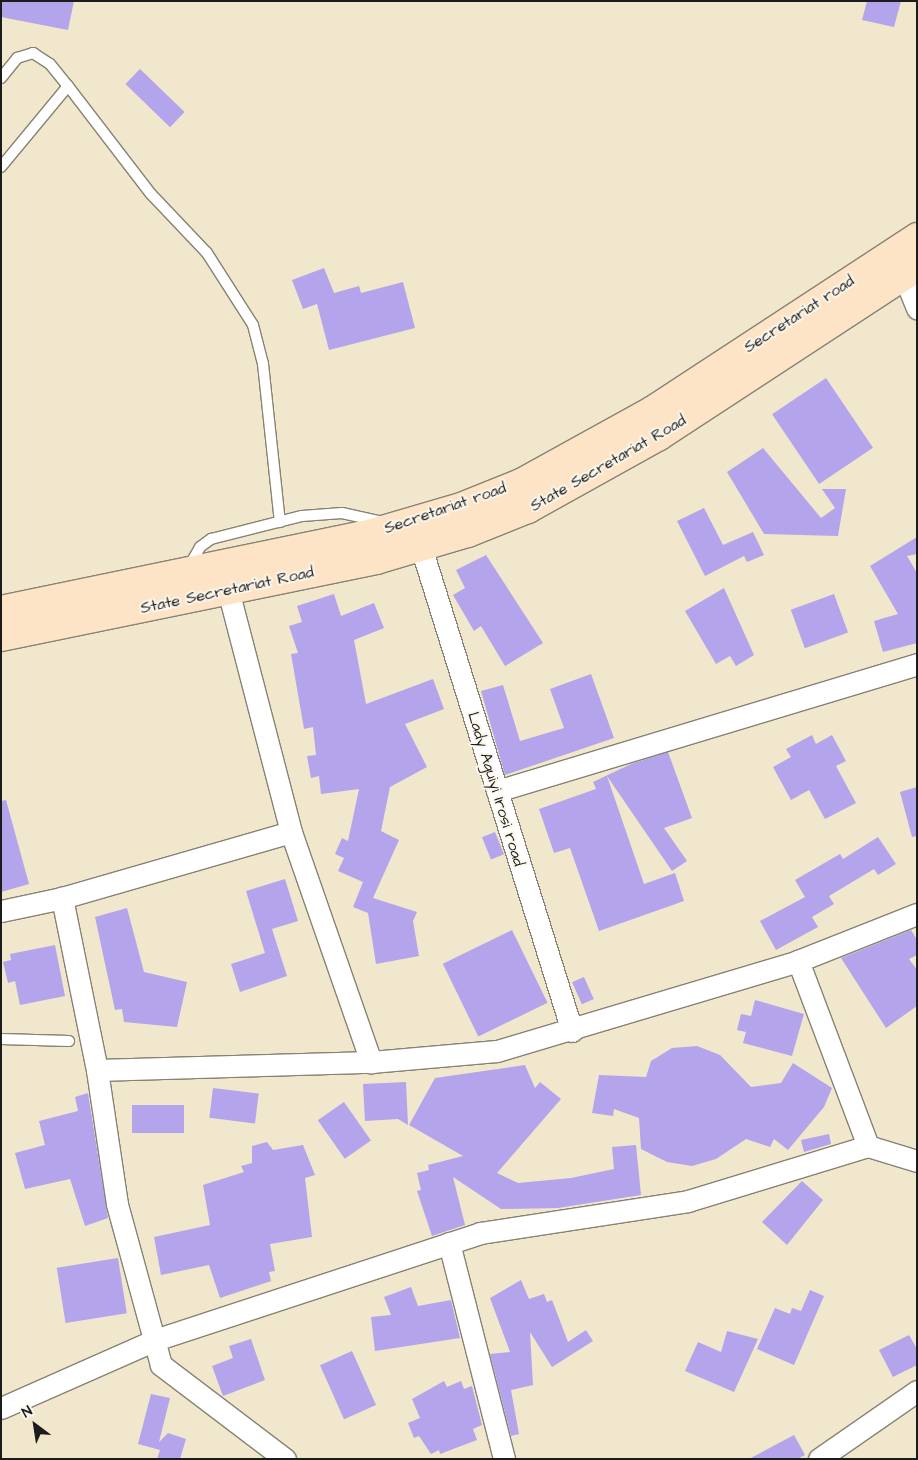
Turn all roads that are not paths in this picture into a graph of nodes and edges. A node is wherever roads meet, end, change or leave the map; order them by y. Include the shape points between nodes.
1 (1, 78) edge
2 (68, 86) junction
3 (1, 167) edge
4 (917, 237) edge
5 (910, 272) edge
6 (917, 308) edge
7 (280, 522) junction
8 (395, 526) junction
9 (421, 547) junction
10 (186, 571) junction
11 (228, 590) junction
12 (1, 610) edge
13 (1, 638) edge
14 (917, 664) edge
15 (497, 791) junction
16 (291, 832) junction
17 (62, 898) junction
18 (1, 910) edge
19 (917, 914) edge
20 (798, 961) junction
21 (572, 1031) junction
22 (1, 1039) edge
23 (69, 1041) dead end
24 (371, 1062) junction
25 (97, 1070) junction
26 (868, 1146) junction
27 (917, 1161) edge
28 (449, 1243) junction
29 (155, 1340) junction
30 (917, 1391) edge
31 (1, 1408) edge
32 (285, 1459) edge
33 (504, 1459) edge
34 (819, 1459) edge

1 - 2 lane via 18,58 33,54 50,64
2 - 3 lane
2 - 7 lane via 151,194 207,253 254,325 263,364
4 - 8 street, Secretariat road via 580,452 461,507
5 - 6 street
5 - 9 street, State Secretariat Road via 587,478 528,509
7 - 8 lane via 342,513
7 - 10 lane via 211,539 200,547
8 - 10 street, Secretariat road
9 - 11 street, State Secretariat Road
9 - 15 street, Lady Aguiyi Irosi road
10 - 12 street, Secretariat road
11 - 13 street, State Secretariat Road
11 - 16 street
14 - 15 street
15 - 21 street, Lady Aguiyi Irosi road
16 - 17 street
16 - 24 street
17 - 18 street
17 - 25 street
19 - 20 street
20 - 21 street
20 - 26 street
21 - 24 street via 497,1051
22 - 23 lane
24 - 25 street
25 - 29 street via 117,1204
26 - 27 street
26 - 28 street via 688,1201 480,1233
28 - 29 street
28 - 33 street
29 - 31 street
29 - 32 street via 161,1365
30 - 34 street

